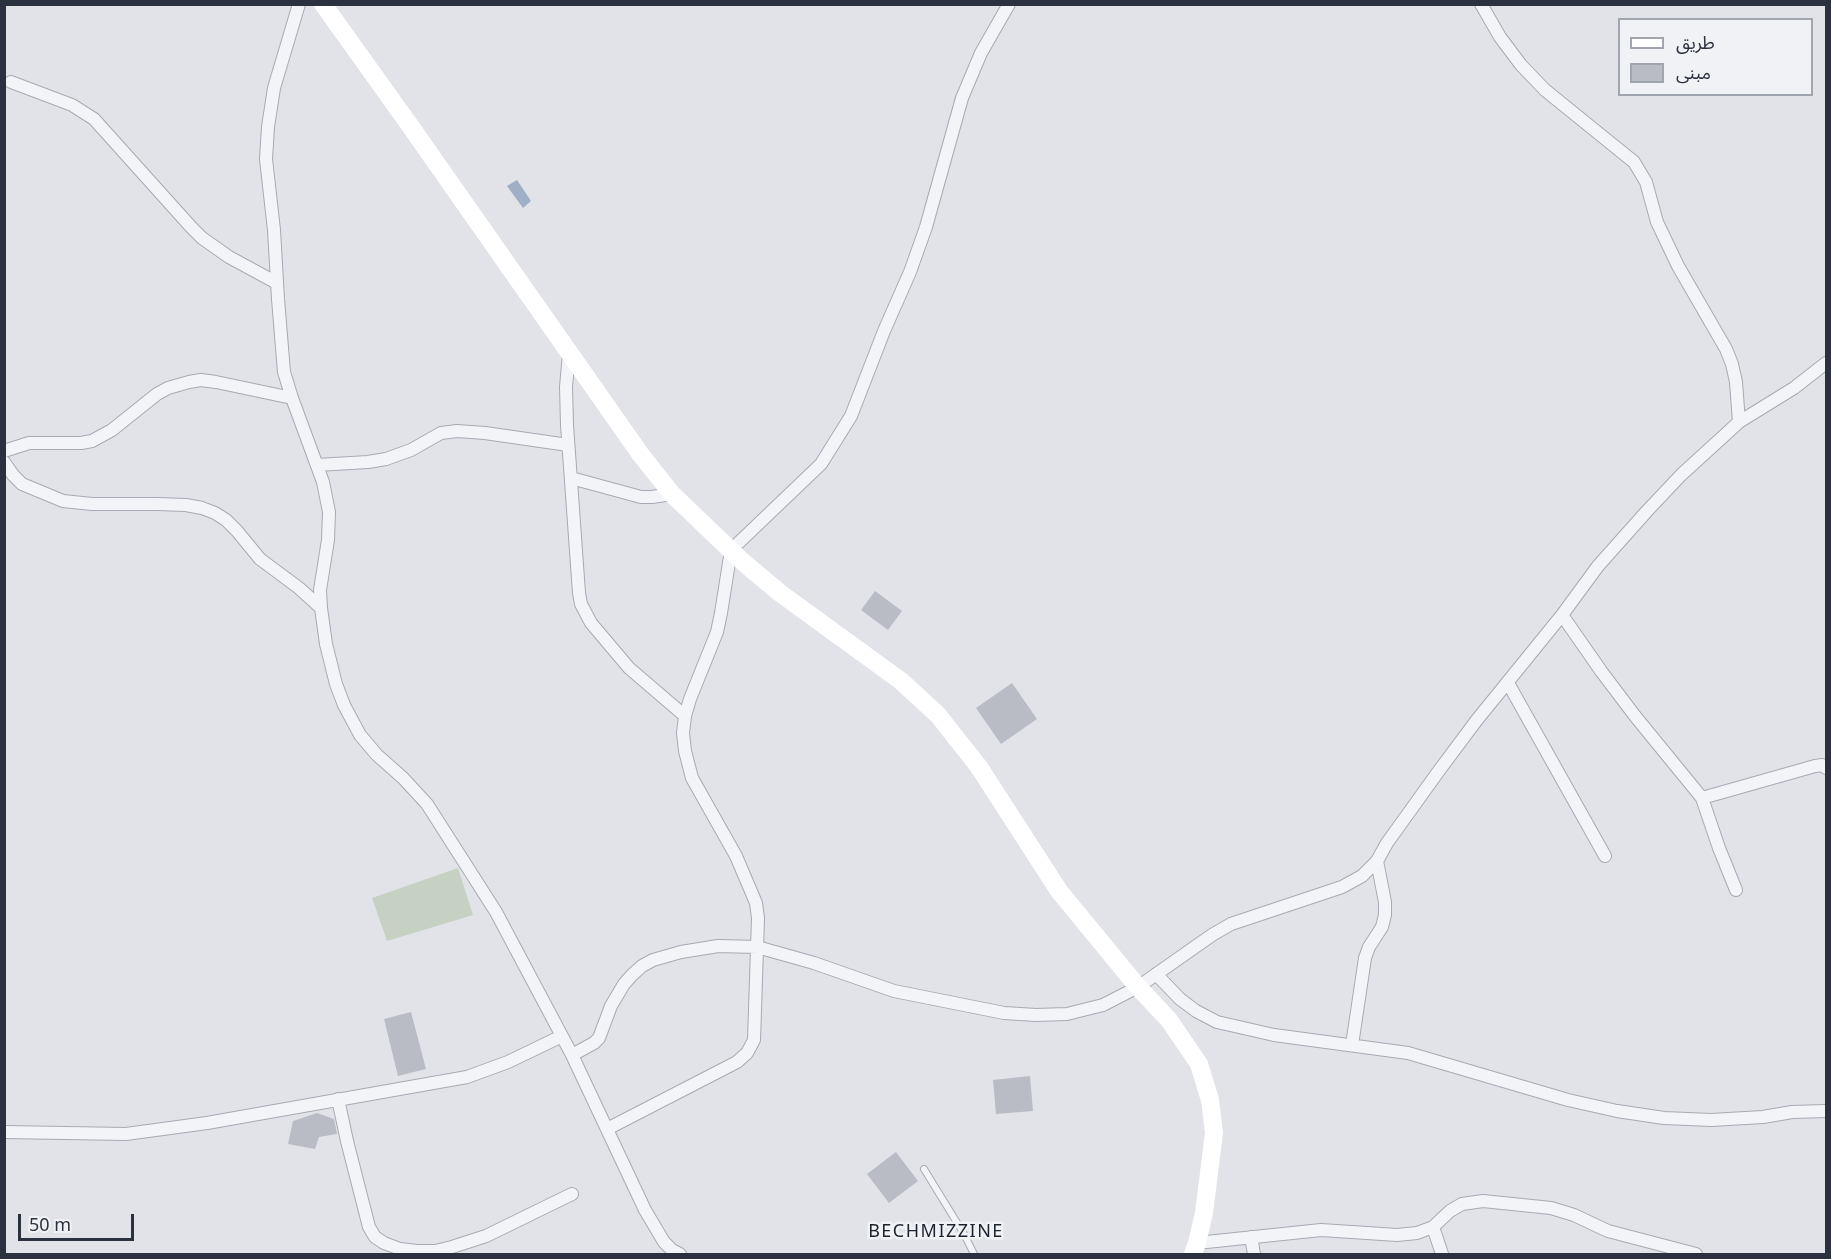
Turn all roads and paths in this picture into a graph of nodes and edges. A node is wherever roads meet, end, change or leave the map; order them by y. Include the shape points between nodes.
1 (299, 4) edge
2 (323, 4) edge
3 (1009, 4) edge
4 (1481, 4) edge
5 (11, 82) dead end
6 (277, 283) junction
7 (569, 352) junction
8 (1827, 363) edge
9 (292, 398) junction
10 (1739, 422) junction
11 (568, 445) junction
12 (4, 451) edge
13 (4, 462) edge
14 (317, 465) junction
15 (571, 478) junction
16 (672, 494) junction
17 (731, 550) junction
18 (321, 608) junction
19 (1562, 615) junction
20 (1508, 683) junction
21 (685, 716) junction
22 (1827, 768) edge
23 (1702, 798) junction
24 (1605, 856) dead end
25 (1377, 861) junction
26 (1736, 890) dead end
27 (757, 947) junction
28 (1156, 974) junction
29 (1138, 987) junction
30 (562, 1036) junction
31 (1352, 1045) junction
32 (572, 1055) junction
33 (338, 1099) junction
34 (1827, 1111) edge
35 (608, 1129) junction
36 (4, 1132) edge
37 (924, 1169) dead end
38 (572, 1194) dead end
39 (1434, 1227) junction
40 (1251, 1237) junction
41 (1195, 1249) edge
42 (680, 1254) edge
43 (974, 1254) edge
44 (1254, 1254) edge
45 (1442, 1254) edge
46 (1696, 1254) edge

1 - 6 street via 274,88 267,127 266,159
2 - 7 main road
3 - 17 street via 981,53 962,98 926,227 851,416 821,464
4 - 10 street via 1500,37 1545,90 1634,162 1646,182 1657,222 1678,266 1726,349 1736,382
5 - 6 street via 72,105 94,119 202,238
6 - 9 street via 284,372
7 - 11 street
7 - 16 main road
8 - 10 street
9 - 12 street via 216,382 189,382 157,394 92,441 29,443
9 - 14 street
10 - 19 street via 1660,497 1598,566
11 - 14 street via 457,431 441,433 386,459
11 - 15 street
13 - 18 street via 22,484 63,501 186,505 215,513 237,531 260,559
14 - 18 street via 329,519
15 - 16 street via 641,497
15 - 21 street via 579,593 586,614 629,668
16 - 17 main road
17 - 21 street via 717,632
17 - 29 main road via 801,610 901,681 938,715 979,767 1059,891
18 - 30 street via 336,684 360,735 427,804 496,912
19 - 20 street
19 - 23 street via 1635,716
20 - 24 street
20 - 25 street via 1438,772
21 - 27 street via 685,751 692,778 736,856 756,903
22 - 23 street via 1815,766
23 - 26 street
25 - 28 street via 1362,876 1342,886 1231,924
25 - 31 street via 1385,915 1365,958
27 - 29 street via 894,991 1004,1013 1067,1014 1103,1005
27 - 32 street via 705,948 642,966 618,994 599,1038
27 - 35 street via 754,1040 747,1053 737,1062
28 - 29 street
28 - 31 street via 1180,999 1217,1022 1274,1035
29 - 41 main road via 1169,1020 1199,1064 1210,1100 1214,1133 1204,1213
30 - 32 street
30 - 33 street via 467,1077
31 - 34 street via 1408,1053 1568,1100 1664,1118 1711,1120
32 - 35 street
33 - 36 street via 126,1134
33 - 38 street via 369,1227 384,1243 417,1251 452,1247 486,1236
35 - 42 street via 645,1210 664,1242
37 - 43 lane
39 - 40 street via 1418,1233 1321,1230
39 - 45 street
39 - 46 street via 1462,1204 1517,1204 1551,1208 1608,1231
40 - 41 street
40 - 44 street

